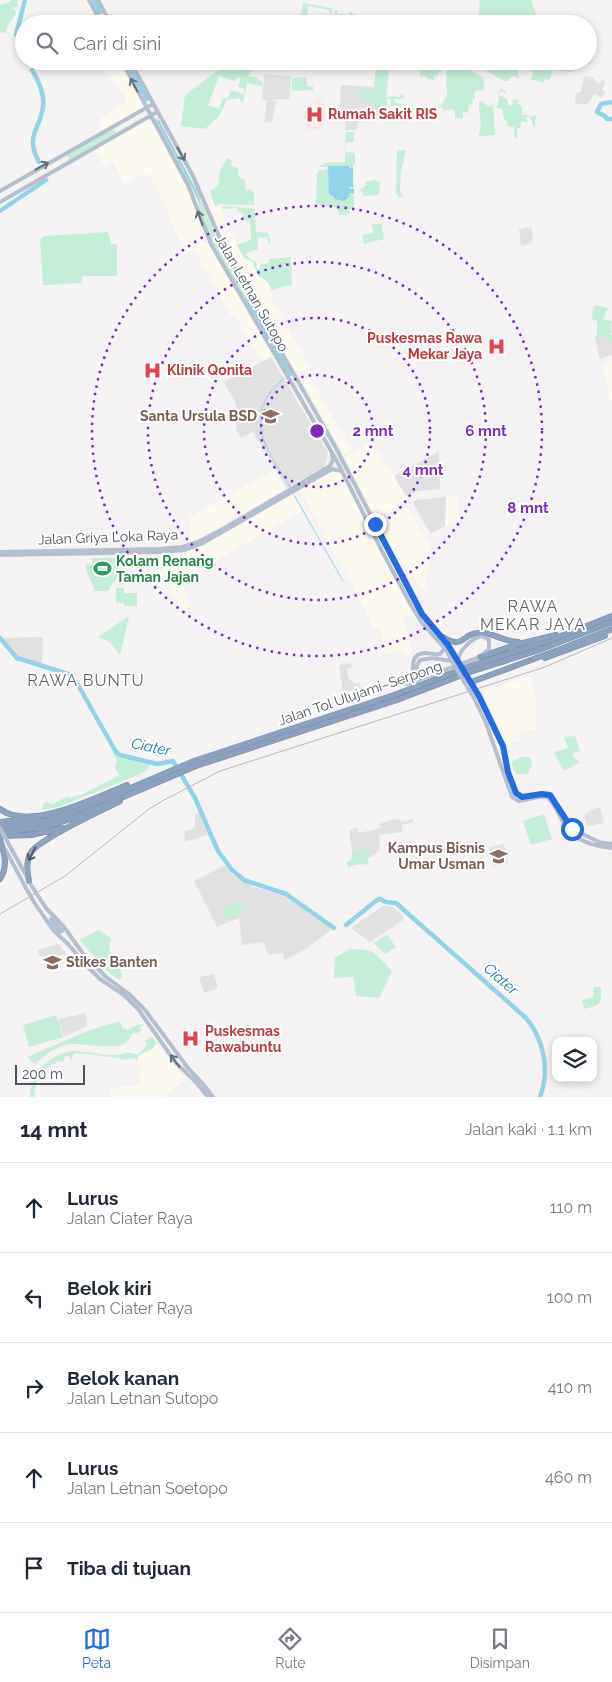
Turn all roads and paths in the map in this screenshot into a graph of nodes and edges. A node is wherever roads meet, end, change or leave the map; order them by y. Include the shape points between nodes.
1 (89, 0) edge
2 (98, 0) edge
3 (104, 12) junction
4 (97, 15) edge
5 (100, 15) edge
6 (106, 15) edge
7 (127, 70) edge
8 (135, 70) edge
9 (150, 99) junction
10 (143, 101) junction
11 (153, 104) junction
12 (146, 108) junction
13 (157, 112) junction
14 (150, 115) junction
15 (161, 119) junction
16 (153, 122) junction
17 (104, 133) junction
18 (105, 141) junction
19 (61, 156) junction
20 (65, 164) junction
21 (0, 191) edge
22 (1, 200) edge
23 (331, 451) junction
24 (342, 471) junction
25 (230, 526) junction
26 (0, 554) edge
27 (392, 557) junction
28 (387, 560) junction
29 (612, 616) edge
30 (612, 622) edge
31 (594, 624) junction
32 (612, 629) edge
33 (441, 636) junction
34 (530, 641) junction
35 (444, 648) junction
36 (539, 650) junction
37 (480, 657) junction
38 (456, 662) junction
39 (507, 669) junction
40 (430, 676) junction
41 (472, 684) junction
42 (500, 743) junction
43 (497, 753) junction
44 (195, 764) junction
45 (172, 772) junction
46 (78, 806) junction
47 (0, 809) edge
48 (82, 820) junction
49 (0, 822) edge
50 (0, 827) edge
51 (566, 827) junction
52 (0, 832) edge
53 (565, 835) dead end
54 (0, 839) edge
55 (612, 846) edge
56 (0, 880) edge
57 (30, 883) junction
58 (46, 908) junction
59 (43, 917) junction
60 (83, 957) junction
61 (205, 1090) junction
62 (208, 1097) edge
63 (213, 1097) edge

1 - 4 main road
2 - 3 main road
3 - 5 main road
3 - 6 main road
10 -> 7 main road, Jalan Letnan Sutopo
8 - 9 main road, Jalan Letnan Sutopo
9 - 10 main road via 148,103
9 - 11 main road, Jalan Letnan Sutopo
10 - 12 main road, Jalan Letnan Sutopo
11 - 12 main road
11 - 13 main road, Jalan Letnan Sutopo
12 - 14 main road, Jalan Letnan Sutopo
12 - 17 main road
13 - 14 main road
13 - 15 main road, Jalan Letnan Sutopo
14 - 16 main road, Jalan Letnan Sutopo
14 - 18 main road
15 - 16 main road via 155,117
15 -> 27 main road, Jalan Letnan Sutopo via 193,176 222,243 254,304
23 -> 16 main road, Jalan Letnan Sutopo via 211,244 188,185
17 - 18 main road via 117,130
17 - 19 main road
18 - 20 main road
19 - 20 main road via 65,158
21 -> 19 main road
20 - 22 main road
23 - 24 main road, Jalan Letnan Sutopo
23 - 25 main road, Jalan Griya Loka Raya via 333,460 330,466
24 - 25 main road, Jalan Griya Loka Raya via 332,469
24 - 28 main road, Jalan Letnan Sutopo
25 - 26 main road, Jalan Griya Loka Raya via 197,546 176,551
27 - 28 main road
27 - 33 main road, Jalan Letnan Sutopo via 422,614
28 - 35 main road, Jalan Letnan Sutopo via 422,622
29 - 31 highway, Jalan Tol Ulujami–Serpong
30 - 36 highway, Jalan Tol Ulujami–Serpong
31 - 34 highway
31 - 44 highway, Jalan Tol Ulujami–Serpong
32 - 36 highway
32 - 39 highway
32 - 39 highway via 556,655
33 - 34 highway via 454,642 480,632 509,642
33 - 38 main road, Jalan Letnan Sutopo
34 - 37 highway
35 - 38 main road
35 - 40 main road via 440,654 425,653 416,658 408,684
36 - 44 highway, Jalan Tol Ulujami–Serpong via 397,700
37 - 38 main road via 490,647 489,640 482,636 474,638
37 - 40 main road
38 - 40 main road via 443,658 420,660 418,672
38 - 41 main road, bridge
38 - 43 main road, bridge via 486,722
39 - 41 highway
41 - 42 main road, bridge
42 - 43 main road via 503,753
42 - 55 main road via 519,796 550,795 574,831
43 - 51 main road via 512,796 519,801 548,798
44 - 45 highway, Jalan Tol Ulujami–Serpong
45 - 46 highway via 138,781
45 - 48 highway
45 - 50 highway via 63,816 38,823
45 - 52 highway via 65,821 39,828
46 - 47 highway via 24,816 8,814
46 - 49 highway via 36,819
48 - 54 highway via 41,834
48 -> 57 highway via 31,851 27,870
50 - 57 main road, bridge
51 - 53 main road
51 - 55 main road via 580,839 596,846
54 - 56 highway via 5,866
54 - 59 main road, bridge
57 - 58 main road, bridge
58 - 59 main road via 62,931 58,932
58 - 60 main road via 64,927
59 - 60 main road
60 - 61 main road via 106,981 130,994 145,1010
61 - 62 main road
61 - 63 main road

